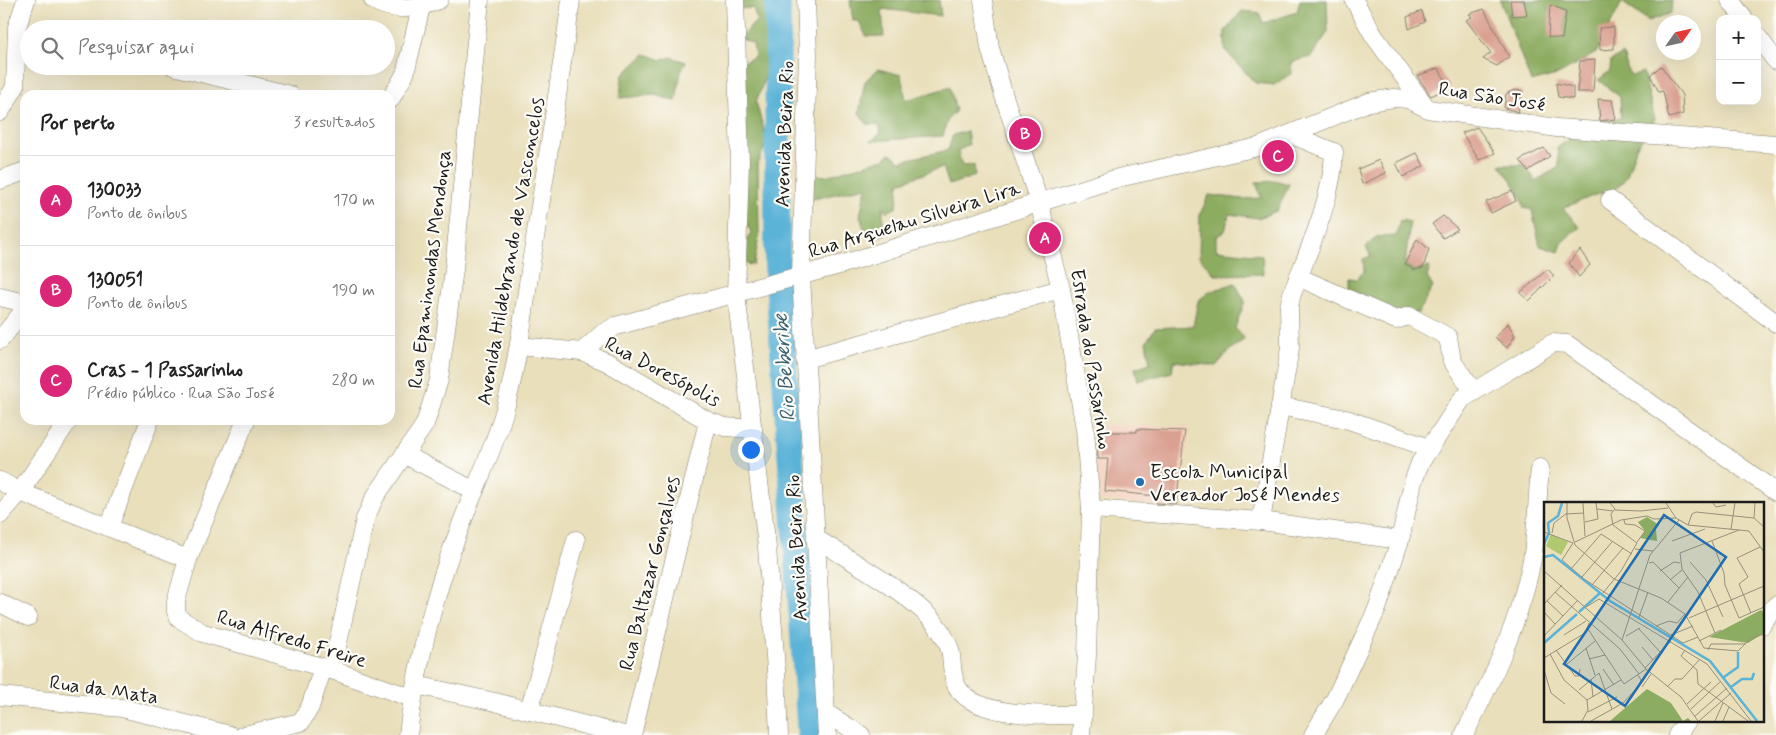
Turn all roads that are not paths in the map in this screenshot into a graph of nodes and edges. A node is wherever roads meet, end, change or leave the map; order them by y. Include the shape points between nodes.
1 (26, 0) edge
2 (373, 0) edge
3 (439, 0) edge
4 (480, 0) edge
5 (571, 0) edge
6 (735, 0) edge
7 (806, 0) edge
8 (983, 0) edge
9 (1354, 0) edge
10 (1730, 0) edge
11 (421, 7) junction
12 (1741, 15) edge
13 (24, 20) edge
14 (1761, 41) edge
15 (20, 51) edge
16 (1776, 60) edge
17 (203, 75) edge
18 (253, 90) edge
19 (395, 91) edge
20 (1428, 109) junction
21 (0, 112) edge
22 (1292, 134) junction
23 (1776, 144) edge
24 (20, 173) edge
25 (0, 180) edge
26 (1610, 200) dead end
27 (1039, 202) junction
28 (795, 277) junction
29 (1298, 277) junction
30 (1061, 289) junction
31 (742, 291) junction
32 (0, 297) edge
33 (20, 302) edge
34 (20, 315) edge
35 (1776, 323) edge
36 (0, 340) edge
37 (519, 346) junction
38 (582, 352) junction
39 (805, 359) junction
40 (1474, 392) junction
41 (1280, 406) junction
42 (708, 421) junction
43 (66, 425) edge
44 (148, 425) edge
45 (244, 425) edge
46 (753, 430) junction
47 (1429, 448) junction
48 (405, 455) junction
49 (1540, 468) dead end
50 (0, 481) edge
51 (476, 491) junction
52 (20, 492) junction
53 (1776, 492) edge
54 (1090, 509) junction
55 (0, 515) edge
56 (1261, 522) junction
57 (109, 527) junction
58 (816, 538) junction
59 (576, 540) dead end
60 (1400, 540) junction
61 (188, 559) junction
62 (0, 603) edge
63 (28, 617) dead end
64 (327, 669) junction
65 (414, 692) junction
66 (0, 696) edge
67 (529, 711) junction
68 (826, 713) junction
69 (1084, 716) junction
70 (1686, 722) edge
71 (230, 735) edge
72 (244, 735) edge
73 (408, 735) edge
74 (624, 735) edge
75 (632, 735) edge
76 (779, 735) edge
77 (827, 735) edge
78 (861, 735) edge
79 (1081, 735) edge
80 (1313, 735) edge
81 (1464, 735) edge
82 (1677, 735) edge

1 - 13 street
2 - 11 street via 394,8
3 - 11 street
4 - 48 street, Rua Epaminondas Mendonça via 454,269 439,380 425,424
5 - 37 street, Avenida Hildebrando de Vasconcelos
6 - 31 street
7 - 28 street, Avenida Beira Rio via 808,56
8 - 27 street, Estrada do Passarinho via 992,56
9 - 20 street via 1374,36
10 - 12 street
11 - 19 street via 405,74
14 - 16 street
15 - 21 street via 15,88
17 - 18 street
20 - 22 street, Rua São José via 1408,99 1369,102
20 - 23 street, Rua São José via 1557,128
22 - 27 street, Rua São José via 1258,147 1118,178
22 - 29 street via 1334,152 1334,169 1326,202
24 - 25 street
26 - 35 street
27 - 28 street, Rua Arquelau Silveira Lira
27 - 30 street, Estrada do Passarinho
28 - 31 street, Rua Arquelau Silveira Lira
28 - 39 street, Avenida Beira Rio
29 - 40 street via 1396,320 1410,316 1448,337 1452,361
29 - 41 street via 1289,306 1290,348
30 - 39 street
30 - 54 street, Estrada do Passarinho via 1085,429
31 - 38 street, Rua Arquelau Silveira Lira via 616,326
31 - 46 street
32 - 33 street
34 - 36 street
37 - 38 street
37 - 51 street, Avenida Hildebrando de Vasconcelos via 506,408
38 - 42 street, Rua Doresópolis via 607,362
39 - 58 street, Avenida Beira Rio
40 - 47 street via 1456,405
40 - 53 street via 1553,343 1567,344
41 - 47 street via 1346,419
41 - 56 street
42 - 46 street, Rua Doresópolis via 725,427
42 - 75 street, Rua Baltazar Gonçalves
43 - 52 street
44 - 57 street
45 - 61 street
46 - 76 street via 767,547
47 - 60 street via 1412,482
48 - 51 street
48 - 64 street, Rua Epaminondas Mendonça via 375,497 365,519
49 - 81 street via 1532,558 1524,594 1502,655
50 - 52 street
51 - 65 street, Avenida Hildebrando de Vasconcelos via 442,580
52 - 55 street
52 - 57 street
54 - 56 street
54 - 69 street, Estrada do Passarinho
56 - 60 street
57 - 61 street
58 - 68 street, Avenida Beira Rio
58 - 69 street via 924,612 945,638 951,652 954,679 963,696 981,705 1012,713
59 - 67 street
60 - 80 street via 1366,632 1335,699
61 - 64 street, Rua Alfredo Freire via 176,601 180,620 203,634
62 - 63 street
64 - 65 street, Rua Alfredo Freire
64 - 72 street via 301,722
65 - 67 street, Rua Alfredo Freire
65 - 73 street, Avenida Hildebrando de Vasconcelos
66 - 71 street, Rua da Mata via 122,708
67 - 74 street, Rua Alfredo Freire
68 - 77 street, Avenida Beira Rio
68 - 78 street
69 - 79 street, Estrada do Passarinho
70 - 82 street

